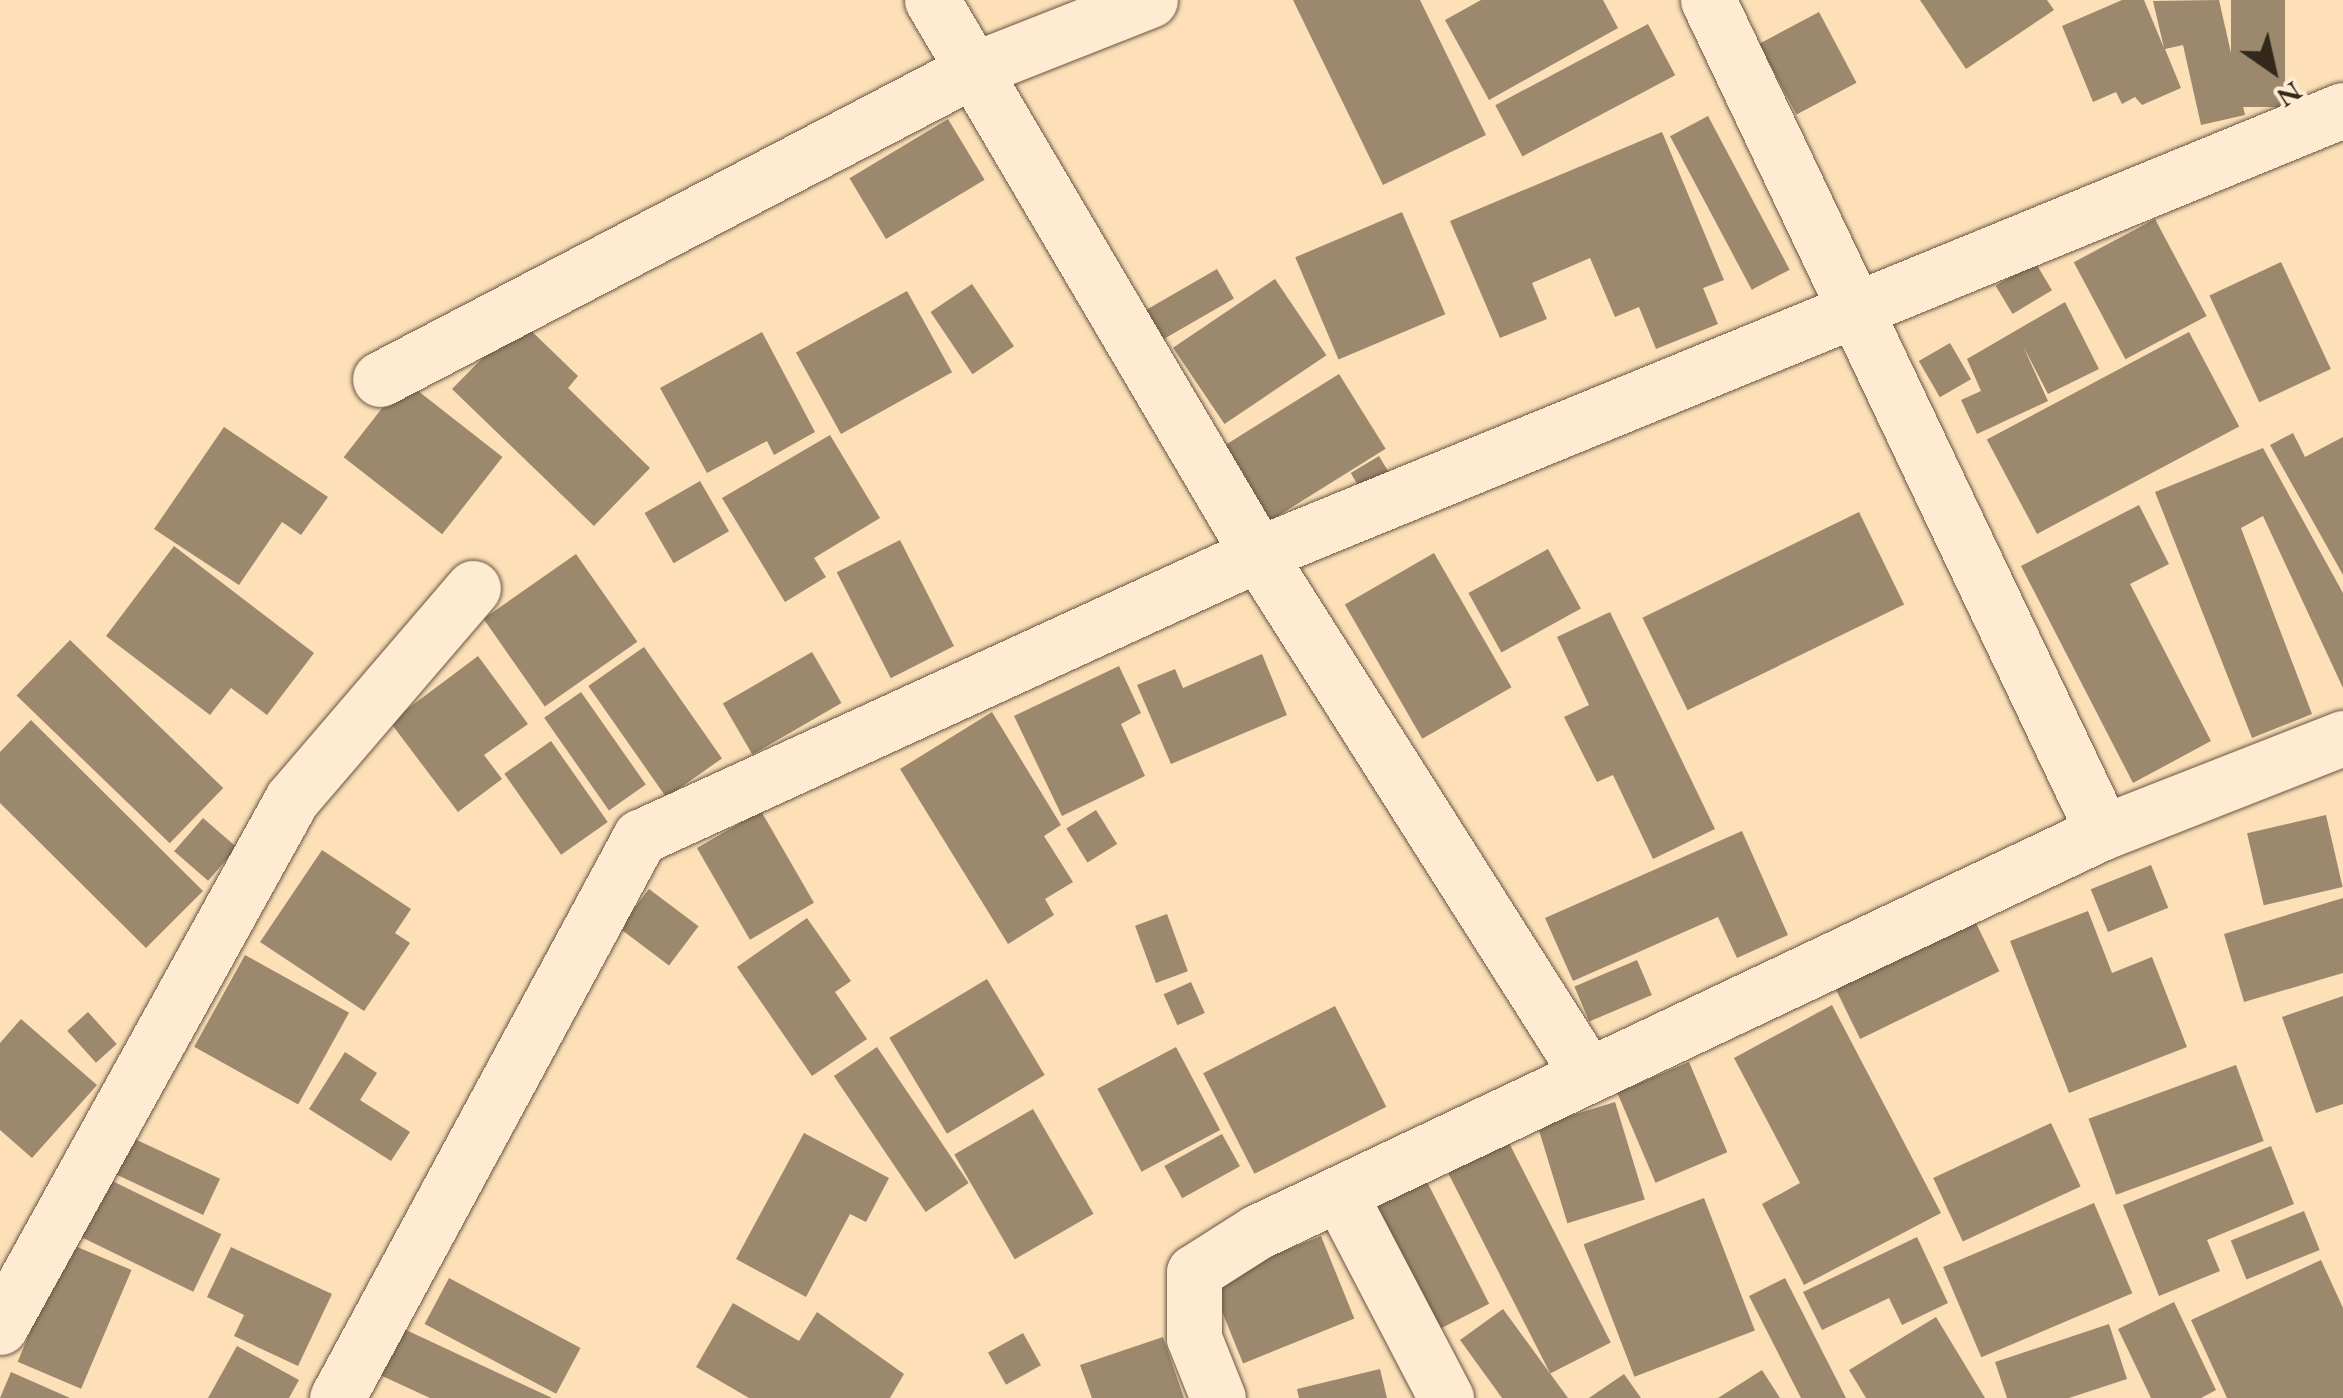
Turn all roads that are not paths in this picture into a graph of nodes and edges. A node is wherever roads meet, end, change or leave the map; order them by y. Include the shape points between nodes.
1 (932, 0) edge
2 (1150, 0) edge
3 (1708, 0) edge
4 (974, 68) junction
5 (2343, 110) edge
6 (1863, 311) junction
7 (380, 379) dead end
8 (1258, 554) junction
9 (474, 588) dead end
10 (2343, 738) edge
11 (2104, 832) junction
12 (1585, 1070) junction
13 (1340, 1195) junction
14 (0, 1327) edge
15 (337, 1398) edge
16 (1218, 1398) edge
17 (1446, 1398) edge

1 - 4 street
2 - 4 street
3 - 6 street
4 - 7 street
4 - 8 street
5 - 6 street
6 - 8 street
6 - 11 street
8 - 12 street
8 - 15 street via 640,837
9 - 14 street via 292,799
10 - 11 street
11 - 12 street
12 - 13 street
13 - 16 street via 1194,1272 1194,1338
13 - 17 street

